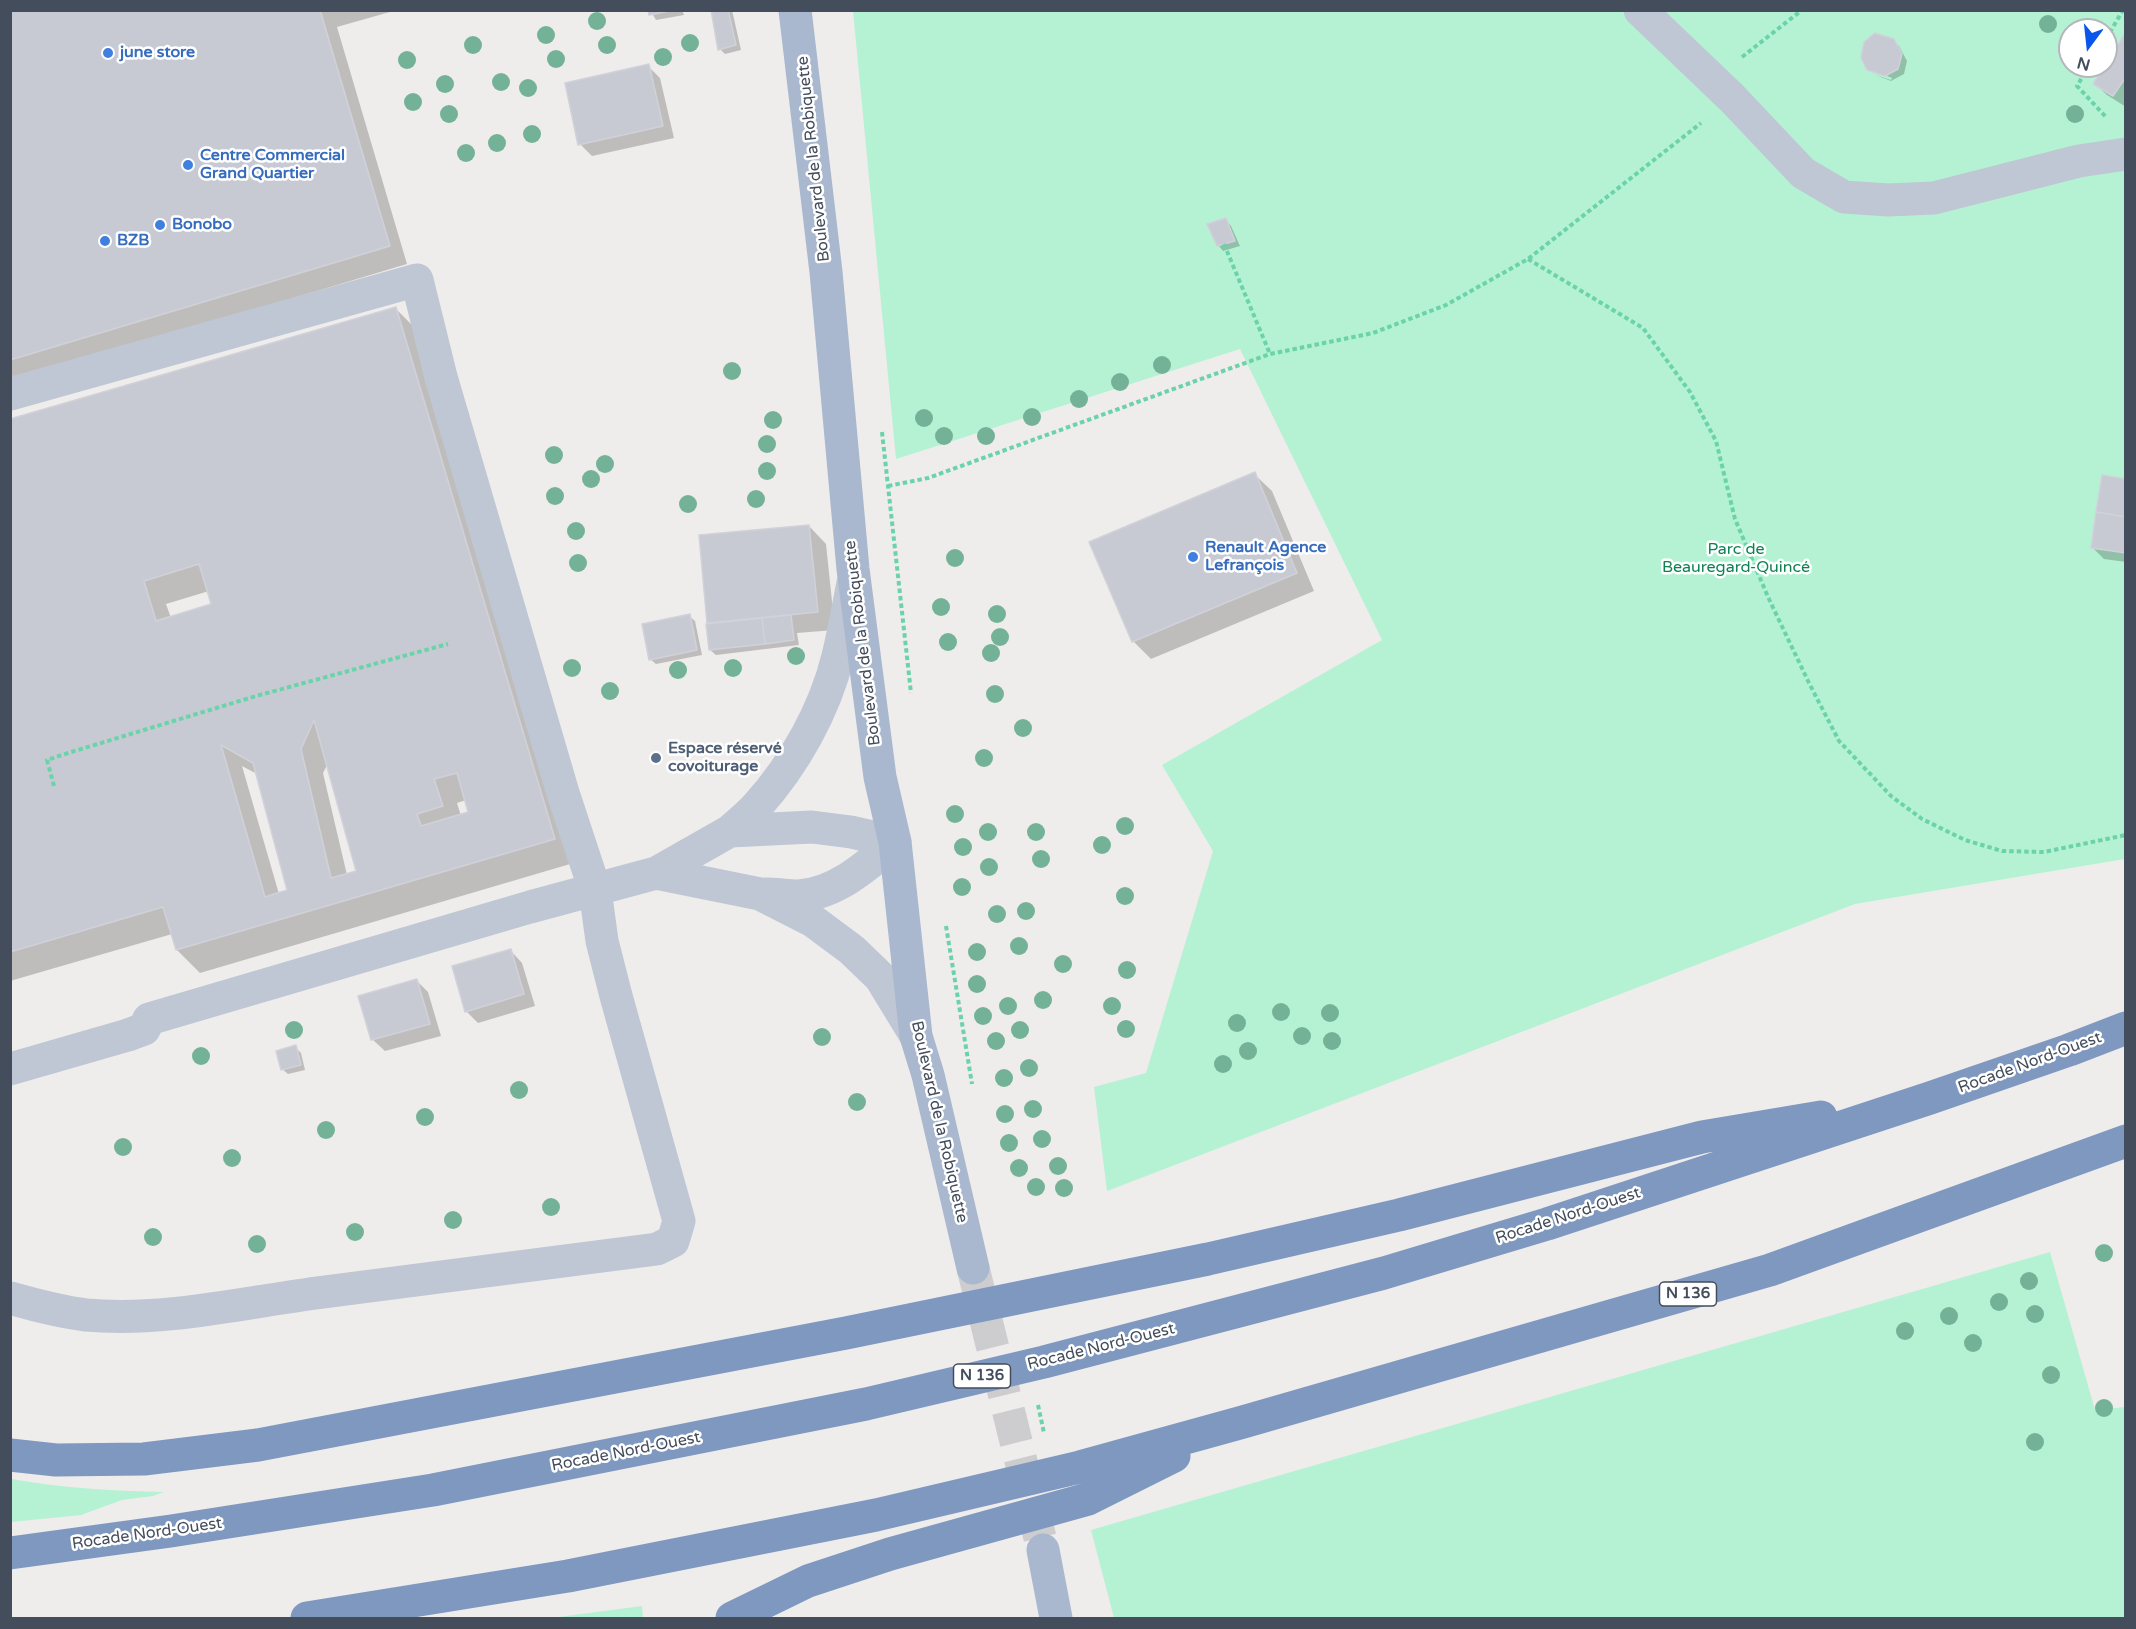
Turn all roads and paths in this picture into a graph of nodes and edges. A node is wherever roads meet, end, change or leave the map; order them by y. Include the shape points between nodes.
1 (795, 10) edge
2 (1640, 10) edge
3 (1802, 10) edge
4 (2082, 78) edge
5 (1723, 89) junction
6 (2124, 154) edge
7 (1224, 244) dead end
8 (1528, 259) junction
9 (1270, 354) junction
10 (10, 394) edge
11 (882, 430) dead end
12 (888, 486) junction
13 (854, 576) junction
14 (448, 644) dead end
15 (911, 694) dead end
16 (54, 786) dead end
17 (730, 831) junction
18 (2126, 835) edge
19 (895, 842) junction
20 (656, 873) junction
21 (595, 890) junction
22 (760, 894) junction
23 (946, 926) dead end
24 (2126, 1028) edge
25 (916, 1036) junction
26 (10, 1069) edge
27 (973, 1089) dead end
28 (1930, 1098) junction
29 (2126, 1141) edge
30 (973, 1268) tunnel mouth
31 (10, 1298) edge
32 (1038, 1405) dead end
33 (1243, 1422) junction
34 (1044, 1433) dead end
35 (10, 1455) edge
36 (1043, 1550) tunnel mouth
37 (10, 1553) edge
38 (307, 1618) edge
39 (732, 1618) edge
40 (1056, 1618) edge

1 - 13 main road, Boulevard de la Robiquette via 826,272
2 - 5 street
3 - 5 path
4 - 6 path via 2077,86 2105,114
5 - 6 street via 1803,172 1844,197 1934,198 2079,161
5 - 8 path
7 - 9 path
8 - 9 path via 1446,305 1372,333
8 - 18 path via 1643,328 1690,392 1716,441 1735,519 1809,682 1839,741 1892,796 1922,819 1965,840 2002,851 2044,852
9 - 12 path via 928,478
10 - 21 street via 417,280 448,400
11 - 12 path
12 - 15 path
13 - 17 street via 837,658 821,704 798,750 776,781
13 - 19 main road, Boulevard de la Robiquette via 880,777
14 - 16 path via 256,696 47,760
17 - 19 street via 812,827
17 - 20 street
19 - 22 street via 858,873 829,888 800,896
19 - 25 main road, Boulevard de la Robiquette
20 - 21 street
20 - 22 street
21 - 26 street via 178,1010 149,1019 144,1029
21 - 31 street via 613,985 679,1221 673,1241 657,1249 156,1315 85,1315
22 - 25 street via 813,921 852,950 880,977
23 - 27 path
24 - 28 highway, Rocade Nord-Ouest / N 136
25 - 30 main road, Boulevard de la Robiquette
28 - 35 highway via 1702,1137 1387,1218 1208,1259 281,1440 144,1459 56,1460
28 - 37 highway, Rocade Nord-Ouest / N 136 via 1547,1224 1384,1273 888,1399 433,1490
29 - 33 highway, N 136 via 1770,1270
32 - 34 path
33 - 38 highway, N 136 via 1080,1467 876,1515 568,1576
33 - 39 highway via 1088,1499 808,1581
36 - 40 main road

